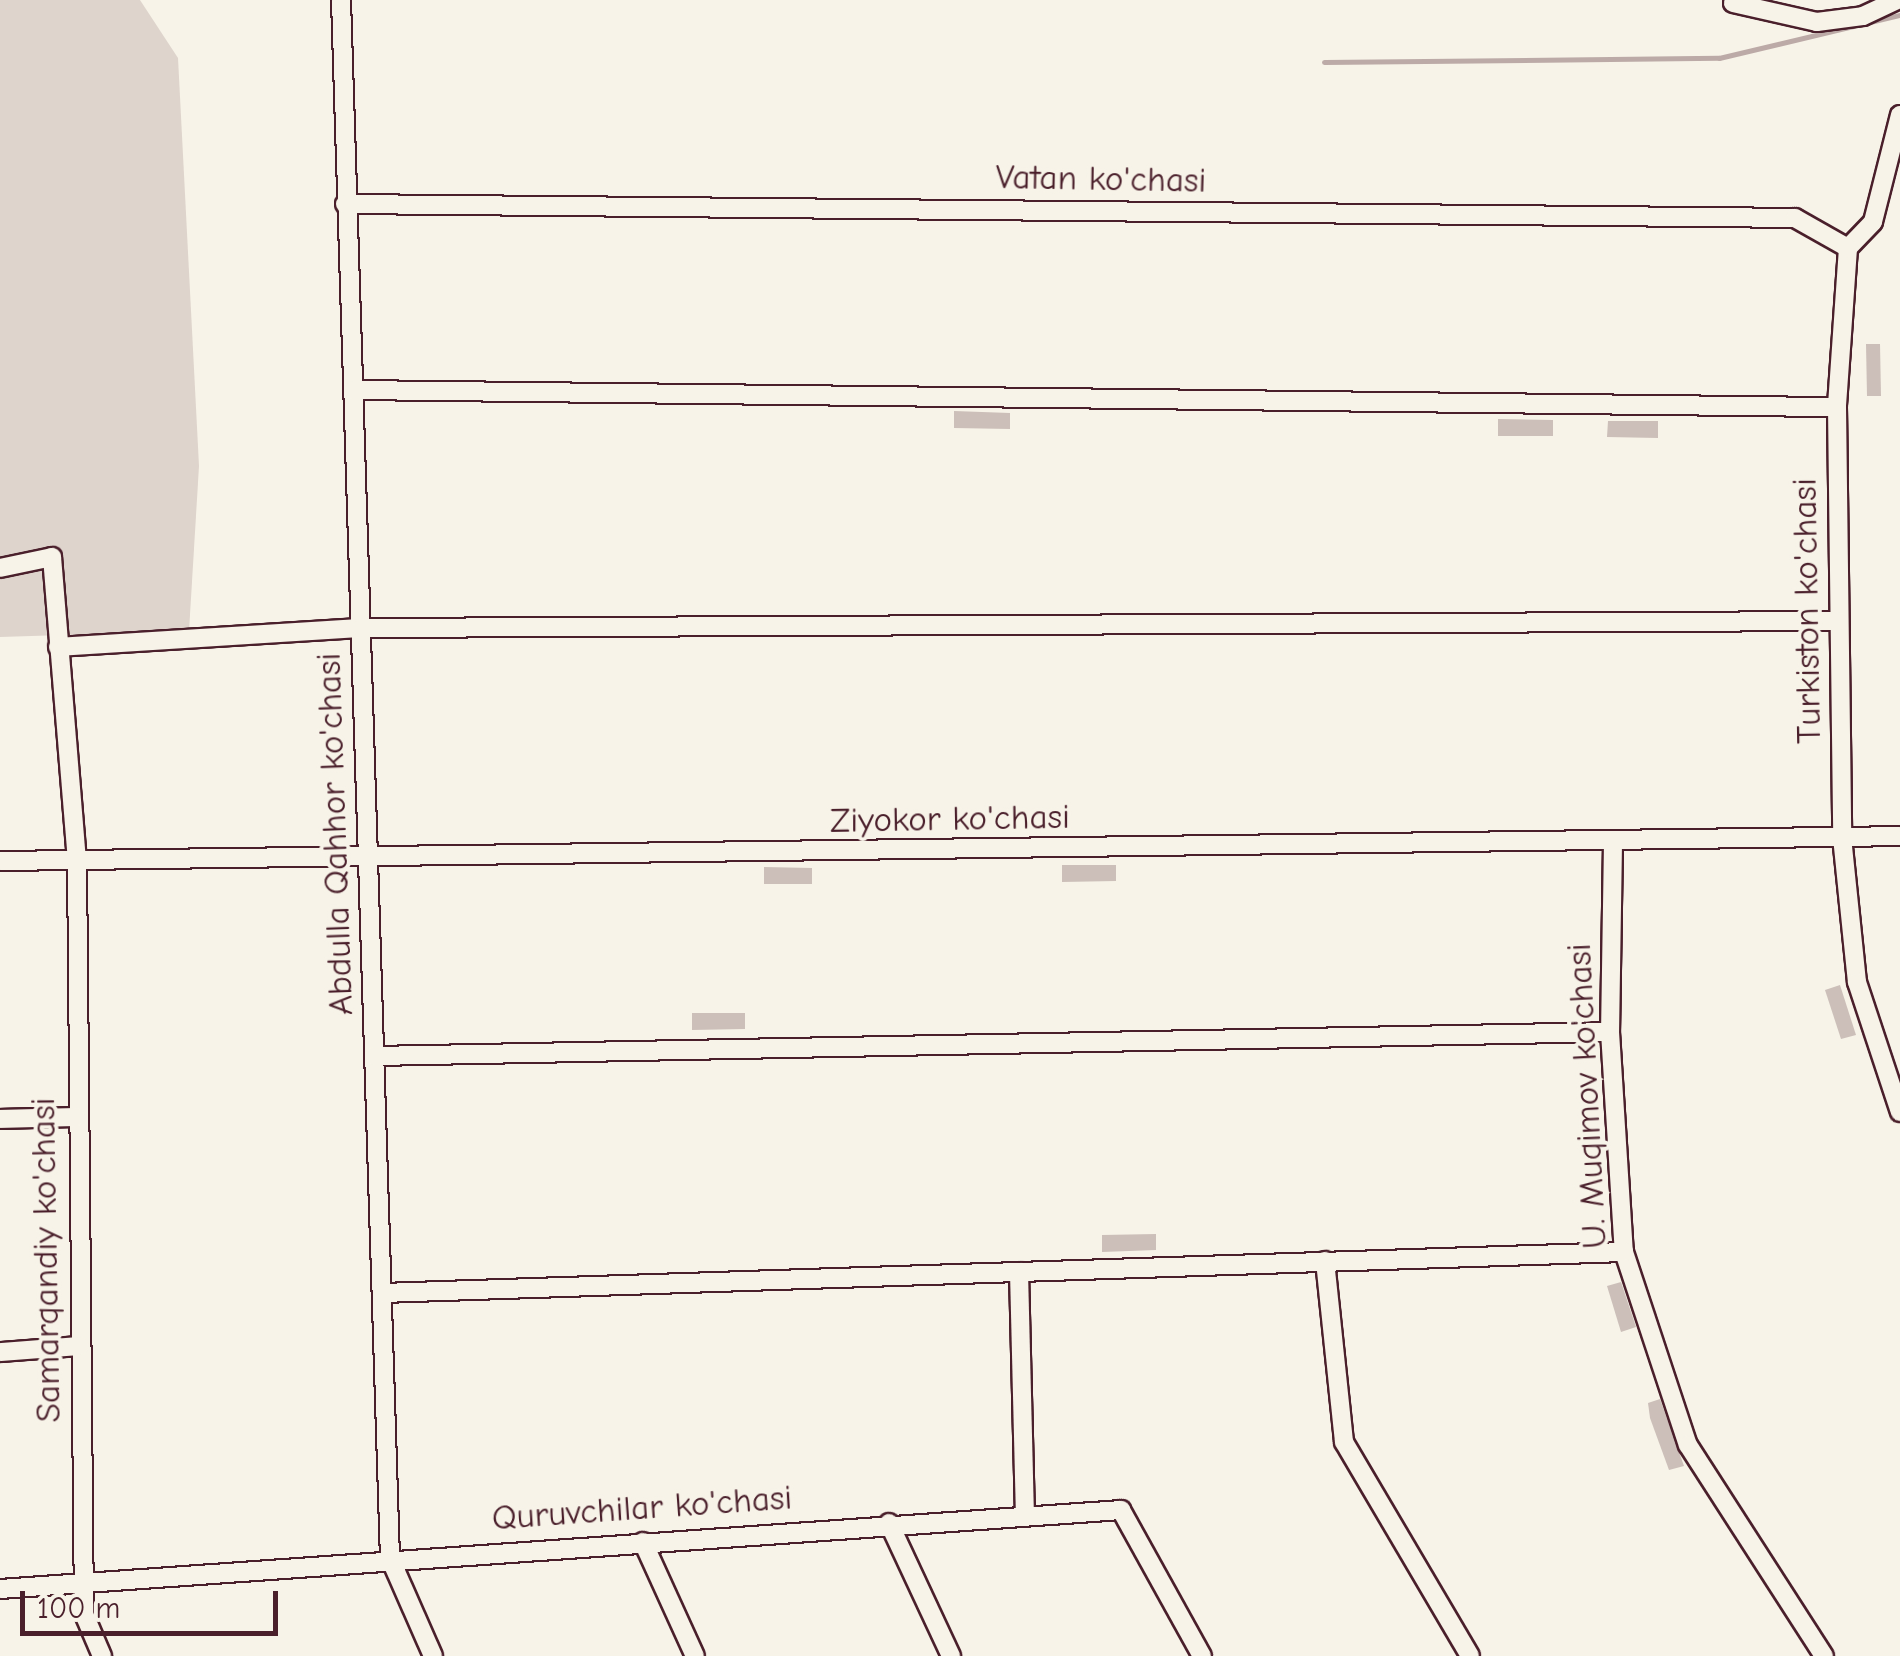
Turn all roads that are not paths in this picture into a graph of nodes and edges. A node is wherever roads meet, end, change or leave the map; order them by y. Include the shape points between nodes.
1 (341, 0) edge
2 (1898, 0) edge
3 (1734, 3) dead end
4 (1900, 116) edge
5 (346, 204) junction
6 (1848, 248) junction
7 (353, 390) junction
8 (1837, 407) junction
9 (0, 568) edge
10 (1838, 621) junction
11 (362, 628) junction
12 (58, 647) junction
13 (1900, 836) edge
14 (1842, 837) junction
15 (1613, 843) junction
16 (366, 859) junction
17 (77, 860) junction
18 (0, 861) edge
19 (1610, 1032) junction
20 (374, 1056) junction
21 (1900, 1112) edge
22 (76, 1117) junction
23 (0, 1119) edge
24 (1624, 1252) junction
25 (1325, 1262) junction
26 (1019, 1272) junction
27 (382, 1293) junction
28 (80, 1346) junction
29 (0, 1352) edge
30 (1025, 1516) junction
31 (889, 1523) junction
32 (643, 1542) junction
33 (390, 1558) junction
34 (83, 1582) junction
35 (0, 1589) edge
36 (102, 1656) edge
37 (434, 1656) edge
38 (696, 1656) edge
39 (952, 1656) edge
40 (1202, 1656) edge
41 (1470, 1656) edge
42 (1824, 1656) edge

1 - 5 street, Abdulla Qahhor ko'chasi
2 - 3 street via 1863,16 1817,22
4 - 6 street via 1873,222
5 - 6 street, Vatan ko'chasi via 1795,218
5 - 7 street, Abdulla Qahhor ko'chasi
6 - 8 street, Turkiston ko'chasi
7 - 8 street
7 - 11 street, Abdulla Qahhor ko'chasi
8 - 10 street, Turkiston ko'chasi
9 - 12 street, Samarqandiy ko'chasi via 52,557
10 - 11 street
10 - 14 street, Turkiston ko'chasi
11 - 12 street
11 - 16 street, Abdulla Qahhor ko'chasi
12 - 17 street, Samarqandiy ko'chasi
13 - 14 street, Ziyokor ko'chasi
14 - 15 street, Ziyokor ko'chasi
14 - 21 street, Turkiston ko'chasi via 1856,982
15 - 16 street, Ziyokor ko'chasi
15 - 19 street, U. Muqimov ko'chasi
16 - 17 street, Ziyokor ko'chasi
16 - 20 street, Abdulla Qahhor ko'chasi
17 - 18 street, Ziyokor ko'chasi
17 - 22 street, Samarqandiy ko'chasi
19 - 20 street
19 - 24 street, U. Muqimov ko'chasi
20 - 27 street, Abdulla Qahhor ko'chasi
22 - 23 street
22 - 28 street, Samarqandiy ko'chasi
24 - 25 street
24 - 42 street, U. Muqimov ko'chasi via 1688,1445
25 - 26 street
25 - 41 street via 1344,1442
26 - 27 street
26 - 30 street
27 - 33 street, Abdulla Qahhor ko'chasi
28 - 29 street
28 - 34 street, Samarqandiy ko'chasi
30 - 31 street, Quruvchilar ko'chasi
30 - 40 street, Quruvchilar ko'chasi via 1121,1510
31 - 32 street, Quruvchilar ko'chasi
31 - 39 street
32 - 33 street, Quruvchilar ko'chasi
32 - 38 street
33 - 34 street, Quruvchilar ko'chasi
33 - 37 street, Abdulla Qahhor ko'chasi
34 - 35 street, Quruvchilar ko'chasi
34 - 36 street, Samarqandiy ko'chasi via 84,1614

